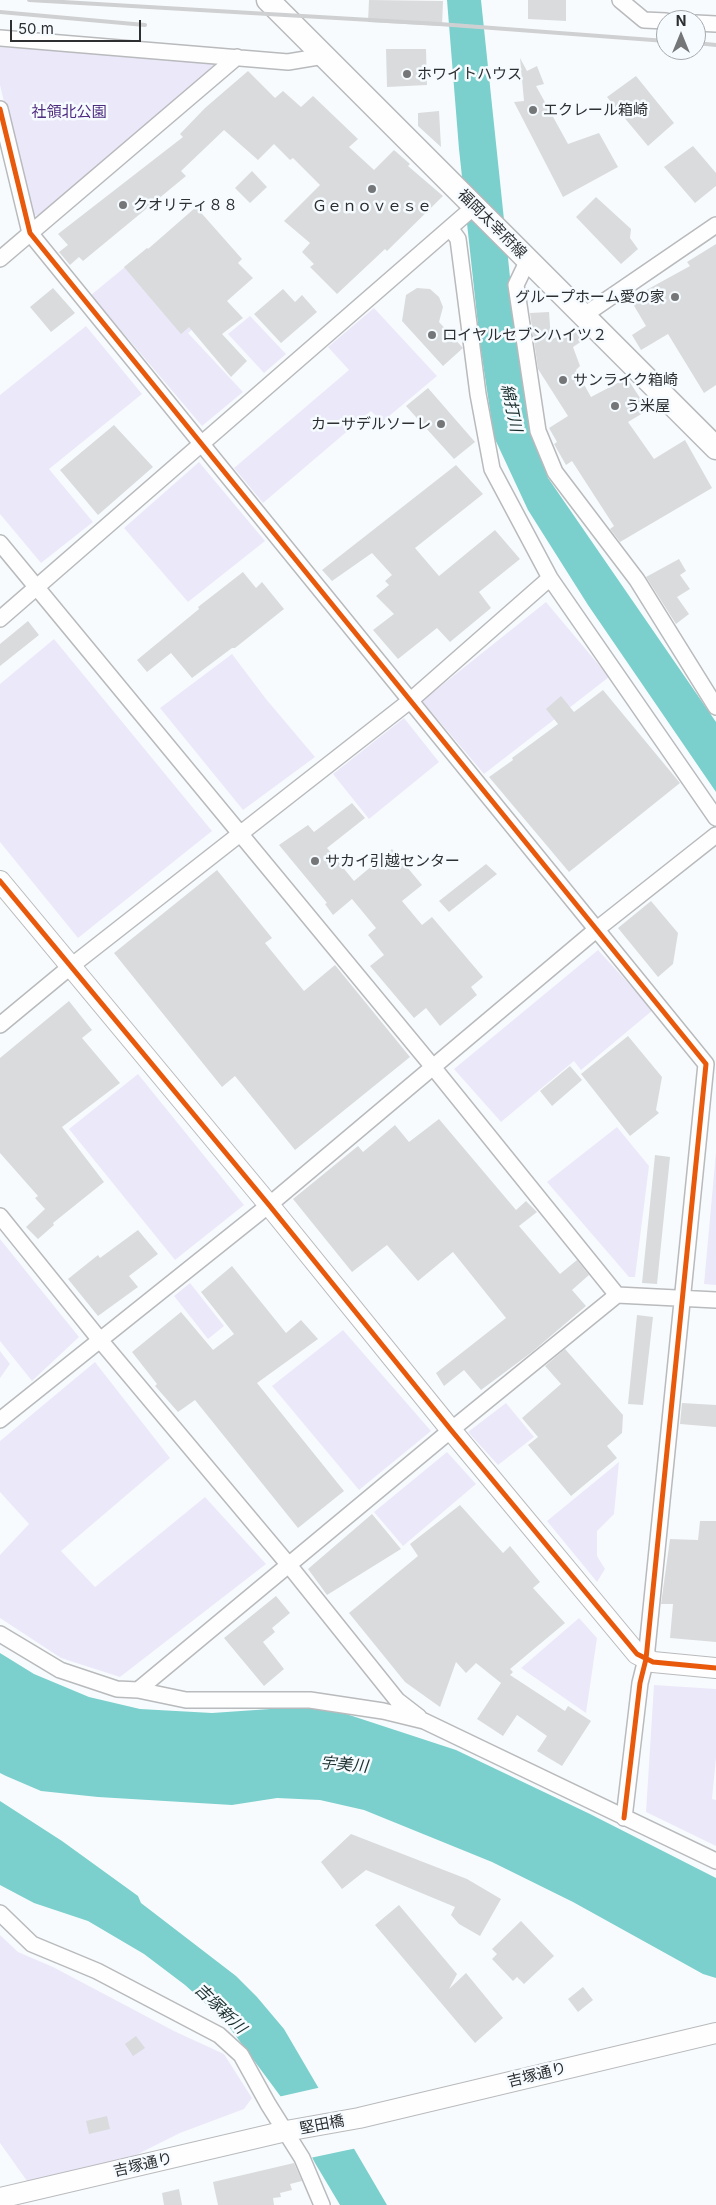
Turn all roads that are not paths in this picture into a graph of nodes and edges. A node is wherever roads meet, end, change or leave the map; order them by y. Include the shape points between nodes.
1 (268, 0) edge
2 (620, 0) edge
3 (656, 21) edge
4 (0, 38) edge
5 (324, 56) junction
6 (237, 57) junction
7 (0, 109) edge
8 (469, 211) junction
9 (716, 225) edge
10 (450, 228) junction
11 (30, 233) junction
12 (524, 256) junction
13 (0, 259) edge
14 (583, 316) junction
15 (200, 444) junction
16 (716, 448) edge
17 (0, 543) edge
18 (550, 578) junction
19 (37, 589) junction
20 (0, 619) edge
21 (411, 700) junction
22 (716, 707) edge
23 (716, 818) edge
24 (240, 835) junction
25 (716, 835) edge
26 (0, 882) edge
27 (597, 929) junction
28 (70, 967) junction
29 (0, 1025) edge
30 (711, 1063) edge
31 (433, 1067) junction
32 (269, 1205) junction
33 (0, 1216) edge
34 (617, 1295) junction
35 (683, 1297) junction
36 (716, 1300) edge
37 (100, 1340) junction
38 (0, 1420) edge
39 (451, 1430) junction
40 (288, 1564) junction
41 (0, 1634) edge
42 (646, 1659) junction
43 (716, 1668) edge
44 (138, 1690) junction
45 (424, 1721) junction
46 (624, 1818) junction
47 (716, 1862) edge
48 (0, 1913) edge
49 (716, 2034) edge
50 (358, 2118) joint
51 (286, 2132) junction
52 (0, 2198) edge
53 (30, 2198) edge
54 (322, 2205) edge

1 - 5 main road, 福岡太宰府線
2 - 3 street via 644,20
4 - 6 street
5 - 6 street via 288,62
5 - 8 main road, 福岡太宰府線 via 458,189
6 - 11 street
7 - 11 street
8 - 10 street
8 - 12 main road, 福岡太宰府線
9 - 14 street
10 - 15 street
10 - 18 street via 458,239 478,394 492,469
11 - 13 street
11 - 15 street
12 - 14 main road, 福岡太宰府線
12 - 22 street via 516,285 538,431 555,472 637,580
14 - 16 main road, 福岡太宰府線
15 - 19 street
15 - 21 street
17 - 19 street
18 - 21 street
18 - 23 street
19 - 20 street
19 - 24 street
21 - 24 street
21 - 27 street
24 - 28 street
24 - 31 street
25 - 27 street
26 - 28 street
27 - 30 street
27 - 31 street
28 - 29 street
28 - 32 street
30 - 35 street
31 - 32 street
31 - 34 street
32 - 37 street
32 - 39 street
33 - 37 street
34 - 35 street
34 - 39 street
35 - 36 street
35 - 42 street
37 - 38 street
37 - 40 street
39 - 40 street
39 - 42 street via 637,1654
40 - 44 street
40 - 45 street via 397,1700
41 - 44 street via 60,1670 117,1689
42 - 43 street
42 - 46 street via 640,1683
44 - 45 street via 186,1700 310,1700
45 - 46 street
46 - 47 street
48 - 51 street via 32,1944 97,1971 219,2035 241,2055
49 - 50 street, 吉塚通り
50 - 51 street, 堅田橋
51 - 53 street, 吉塚通り
51 - 54 street via 302,2158
52 - 53 street, 吉塚通り

